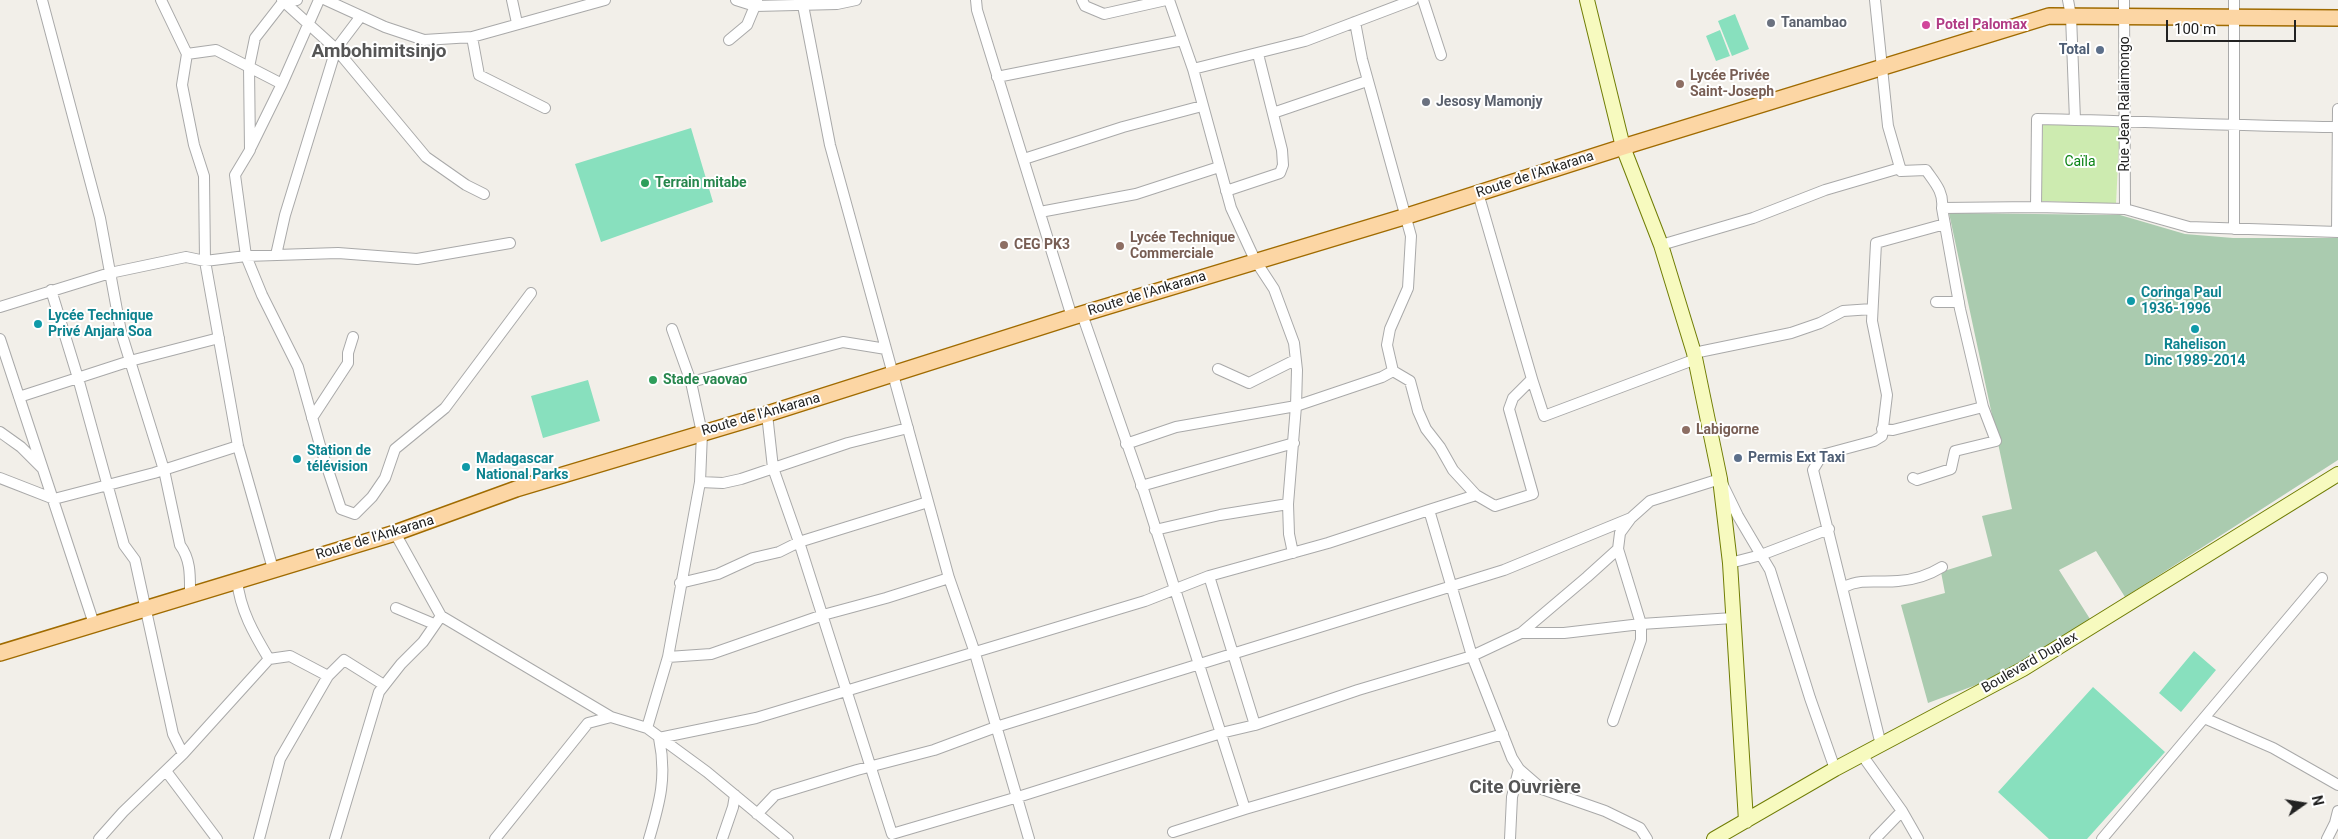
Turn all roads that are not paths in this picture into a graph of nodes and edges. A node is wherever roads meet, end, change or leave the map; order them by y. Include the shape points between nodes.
1 (42, 0) edge
2 (162, 0) edge
3 (297, 0) edge
4 (318, 0) edge
5 (326, 0) edge
6 (512, 0) edge
7 (602, 0) edge
8 (736, 0) edge
9 (856, 0) edge
10 (976, 0) edge
11 (1082, 0) edge
12 (1168, 0) edge
13 (1413, 0) edge
14 (1423, 0) edge
15 (1587, 0) edge
16 (1875, 0) edge
17 (2068, 0) edge
18 (2124, 0) edge
19 (2234, 0) edge
20 (282, 1) edge
21 (803, 2) edge
22 (756, 3) edge
23 (361, 16) junction
24 (2071, 16) junction
25 (2124, 16) junction
26 (2234, 18) junction
27 (2338, 18) edge
28 (1355, 22) junction
29 (308, 23) junction
30 (517, 23) junction
31 (472, 37) junction
32 (729, 40) dead end
33 (1183, 40) junction
34 (336, 49) junction
35 (187, 54) junction
36 (1258, 54) junction
37 (1440, 56) dead end
38 (249, 67) junction
39 (1882, 68) junction
40 (1193, 69) junction
41 (997, 77) junction
42 (1367, 81) junction
43 (282, 84) junction
44 (1202, 106) junction
45 (545, 108) dead end
46 (2338, 109) edge
47 (1273, 113) junction
48 (2075, 120) junction
49 (2125, 120) junction
50 (2234, 126) junction
51 (2338, 128) edge
52 (1623, 147) junction
53 (250, 150) junction
54 (1024, 159) junction
55 (1219, 167) junction
56 (1900, 168) junction
57 (1226, 191) junction
58 (1478, 193) junction
59 (484, 194) dead end
60 (2036, 207) junction
61 (1942, 208) junction
62 (2125, 209) junction
63 (1040, 212) junction
64 (1407, 216) junction
65 (1945, 224) junction
66 (2234, 229) junction
67 (2337, 232) edge
68 (510, 243) dead end
69 (1661, 246) junction
70 (276, 255) junction
71 (246, 256) junction
72 (1255, 260) junction
73 (205, 261) junction
74 (110, 273) junction
75 (51, 290) junction
76 (530, 293) dead end
77 (1936, 302) dead end
78 (1959, 302) junction
79 (0, 307) edge
80 (1872, 309) junction
81 (1077, 316) junction
82 (672, 329) dead end
83 (353, 337) dead end
84 (219, 338) junction
85 (0, 339) edge
86 (886, 349) junction
87 (1695, 356) junction
88 (1295, 360) junction
89 (130, 361) junction
90 (1218, 369) dead end
91 (1393, 371) junction
92 (893, 375) junction
93 (78, 378) junction
94 (1532, 379) junction
95 (691, 382) junction
96 (19, 396) junction
97 (1296, 406) junction
98 (1983, 407) junction
99 (767, 414) junction
100 (312, 418) junction
101 (908, 428) junction
102 (1882, 429) junction
103 (0, 432) edge
104 (702, 433) junction
105 (1294, 443) junction
106 (1126, 444) junction
107 (238, 446) junction
108 (773, 468) junction
109 (164, 470) junction
110 (44, 471) junction
111 (2338, 474) edge
112 (0, 478) edge
113 (1913, 478) dead end
114 (1720, 479) junction
115 (700, 482) junction
116 (108, 486) junction
117 (1141, 486) junction
118 (1476, 495) junction
119 (54, 499) junction
120 (928, 502) junction
121 (1288, 504) junction
122 (1429, 510) junction
123 (1631, 518) junction
124 (1829, 529) junction
125 (1155, 530) junction
126 (395, 533) junction
127 (799, 542) junction
128 (1618, 548) junction
129 (1293, 553) junction
130 (1761, 555) junction
131 (1730, 563) junction
132 (1942, 567) dead end
133 (273, 569) junction
134 (1210, 576) junction
135 (949, 578) junction
136 (2322, 578) dead end
137 (237, 580) junction
138 (680, 583) junction
139 (1452, 586) junction
140 (1844, 587) junction
141 (1174, 590) junction
142 (190, 594) junction
143 (147, 608) junction
144 (396, 608) dead end
145 (823, 614) junction
146 (1733, 618) junction
147 (438, 620) junction
148 (94, 624) junction
149 (1640, 624) junction
150 (1521, 633) junction
151 (974, 650) junction
152 (0, 653) edge
153 (1233, 653) junction
154 (1472, 656) junction
155 (668, 657) junction
156 (269, 659) junction
157 (1198, 665) junction
158 (328, 676) junction
159 (384, 686) junction
160 (846, 690) junction
161 (611, 717) junction
162 (2204, 718) junction
163 (1613, 721) dead end
164 (1256, 726) junction
165 (996, 727) junction
166 (647, 728) junction
167 (1221, 733) junction
168 (1502, 734) junction
169 (659, 738) junction
170 (1881, 744) junction
171 (182, 754) junction
172 (1862, 755) junction
173 (870, 767) junction
174 (1519, 769) junction
175 (1835, 769) junction
176 (166, 770) junction
177 (2338, 785) edge
178 (735, 795) junction
179 (1018, 798) junction
180 (1245, 809) junction
181 (2338, 811) edge
182 (1902, 812) junction
183 (757, 814) junction
184 (1746, 821) junction
185 (1173, 832) dead end
186 (2107, 837) edge
187 (99, 839) edge
188 (217, 839) edge
189 (259, 839) edge
190 (335, 839) edge
191 (495, 839) edge
192 (649, 839) edge
193 (722, 839) edge
194 (788, 839) edge
195 (1029, 839) edge
196 (1510, 839) edge
197 (1647, 839) edge
198 (1714, 839) edge
199 (1875, 839) edge
200 (1918, 839) edge
201 (2326, 839) edge

1 - 74 street via 100,218
2 - 35 street
3 - 20 street
4 - 29 street
5 - 23 street
6 - 30 street
7 - 30 street
8 - 22 street
9 - 21 street via 837,4
10 - 41 street
11 - 12 street via 1085,6 1104,14
12 - 33 street
13 - 28 street
14 - 37 street
15 - 52 main road
16 - 39 street
17 - 24 street
18 - 25 street, Rue Jean Ralaimongo
19 - 26 street
20 - 29 street
20 - 38 street via 255,38
21 - 22 street
21 - 86 street via 830,145
22 - 32 street via 746,25
23 - 31 street via 385,28 424,40
23 - 34 street
24 - 25 main road, Route de l'Ankarana
24 - 39 main road, Route de l'Ankarana via 2049,16
24 - 48 street
25 - 26 main road, Route de l'Ankarana
25 - 49 street, Rue Jean Ralaimongo
26 - 27 main road, Route de l'Ankarana
26 - 50 street
28 - 36 street
28 - 42 street
29 - 34 street
29 - 43 street
30 - 31 street
31 - 45 street via 479,75
33 - 40 street
33 - 41 street
34 - 59 street via 426,157
34 - 70 street via 284,215
35 - 38 street via 216,50
35 - 73 street via 182,85 204,176
36 - 40 street
36 - 47 street
38 - 43 street
38 - 53 street
39 - 52 main road, Route de l'Ankarana
39 - 56 street via 1888,126
40 - 44 street
41 - 54 street
42 - 47 street
42 - 64 street
43 - 53 street
44 - 54 street
44 - 55 street
46 - 51 street
47 - 57 street via 1282,150 1280,173
48 - 49 street
48 - 60 street via 2037,119
49 - 50 street
49 - 62 street, Rue Jean Ralaimongo
50 - 51 street
50 - 66 street
51 - 67 street
52 - 58 main road, Route de l'Ankarana
52 - 69 main road
53 - 71 street via 235,175
54 - 63 street
55 - 57 street
55 - 63 street via 1136,194
56 - 61 street via 1901,171 1926,170 1939,187 1944,199
56 - 69 street
57 - 72 street
58 - 64 main road, Route de l'Ankarana
58 - 94 street
60 - 61 street
60 - 62 street
61 - 65 street
62 - 66 street via 2189,228
63 - 81 street
64 - 72 main road, Route de l'Ankarana
64 - 91 street via 1411,236 1408,288 1387,344
65 - 78 street
65 - 80 street via 1876,242
66 - 67 street
68 - 70 street via 417,259 338,253
69 - 87 main road
70 - 71 street
71 - 73 street
71 - 100 street via 298,367
72 - 81 main road, Route de l'Ankarana
72 - 88 street via 1274,289 1294,342
73 - 74 street via 186,258
73 - 84 street
74 - 75 street
74 - 89 street
75 - 79 street
75 - 93 street
76 - 100 street via 445,408 395,449 385,478 356,514 341,509
77 - 78 street
78 - 98 street
80 - 87 street via 1843,310 1820,323 1791,333
80 - 102 street via 1872,326 1887,395
81 - 92 main road, Route de l'Ankarana
81 - 106 street
82 - 95 street
83 - 100 street via 348,363
84 - 89 street
84 - 107 street
85 - 96 street
86 - 92 street
86 - 95 street via 844,342
87 - 94 street via 1544,416
87 - 114 main road
88 - 90 street via 1249,383
88 - 97 street
89 - 93 street
89 - 109 street
91 - 97 street
91 - 118 street via 1410,381 1426,429
92 - 99 main road, Route de l'Ankarana
92 - 101 street
93 - 96 street
93 - 116 street
94 - 118 street via 1513,398 1509,409 1533,494 1495,506
95 - 104 street
96 - 110 street
97 - 105 street
97 - 106 street via 1176,426
98 - 102 street via 1893,430
98 - 113 street via 1996,441 1955,451 1951,469 1917,480
99 - 104 main road, Route de l'Ankarana
99 - 108 street
101 - 108 street via 848,443
101 - 120 street
102 - 124 street via 1882,436 1874,441 1822,455 1813,470
103 - 110 street via 21,447
104 - 115 street
104 - 126 main road, Route de l'Ankarana via 516,489
105 - 117 street
105 - 121 street
106 - 117 street
107 - 109 street
107 - 133 street
108 - 115 street via 723,483
108 - 127 street
109 - 116 street
109 - 142 street via 180,545 186,552 190,567
110 - 119 street
111 - 170 main road, Boulevard Duplex via 2023,669
112 - 119 street
114 - 123 street via 1650,501
114 - 130 street
114 - 131 main road
115 - 138 street
116 - 119 street
116 - 143 street via 124,545 135,560
117 - 125 street
118 - 122 street
119 - 148 street
120 - 127 street
120 - 135 street
121 - 125 street
121 - 129 street
122 - 129 street
122 - 139 street
123 - 128 street via 1620,533
123 - 139 street via 1504,570
124 - 130 street
124 - 140 street
125 - 141 street
126 - 133 main road, Route de l'Ankarana
126 - 147 street
127 - 138 street via 718,574
127 - 145 street
128 - 149 street
128 - 150 street
129 - 134 street
130 - 131 street
130 - 175 street via 1770,570
131 - 146 main road
132 - 140 street via 1918,578 1856,581
133 - 137 main road, Route de l'Ankarana
134 - 141 street
134 - 153 street
135 - 145 street
135 - 151 street
136 - 162 street
137 - 142 main road, Route de l'Ankarana
137 - 156 street via 250,627
138 - 155 street
139 - 153 street
139 - 154 street
140 - 170 street
141 - 151 street
141 - 157 street
142 - 143 main road, Route de l'Ankarana
143 - 148 main road, Route de l'Ankarana
143 - 171 street via 173,734
144 - 147 street
145 - 155 street via 710,654
145 - 160 street
146 - 149 street
146 - 184 main road
147 - 159 street
147 - 161 street
148 - 152 main road, Route de l'Ankarana
149 - 150 street via 1564,633
149 - 163 street via 1641,640
150 - 154 street
151 - 160 street
151 - 165 street
153 - 157 street
153 - 164 street
154 - 164 street via 1358,690
154 - 168 street
155 - 166 street
156 - 158 street via 290,656
156 - 171 street
157 - 165 street
157 - 167 street
158 - 159 street via 344,660
158 - 189 street via 280,759
159 - 190 street via 373,708
160 - 169 street via 756,718
160 - 173 street
161 - 166 street
161 - 191 street via 588,723
162 - 177 street via 2273,748
162 - 186 street
164 - 167 street
165 - 173 street via 934,750
165 - 179 street
166 - 169 street
167 - 179 street
167 - 180 street
168 - 174 street
168 - 180 street
169 - 178 street
169 - 192 street via 664,760 662,792
170 - 172 main road, Boulevard Duplex
171 - 176 street
172 - 175 main road, Boulevard Duplex
172 - 182 street
173 - 179 street via 892,834
173 - 183 street via 775,795
174 - 196 street via 1512,797
174 - 197 street via 1542,789 1596,807 1640,828
175 - 184 main road, Boulevard Duplex
176 - 187 street
176 - 188 street
178 - 183 street
178 - 193 street
179 - 195 street
180 - 185 street
181 - 201 street
182 - 199 street
182 - 200 street
183 - 194 street
184 - 198 main road, Boulevard Duplex

